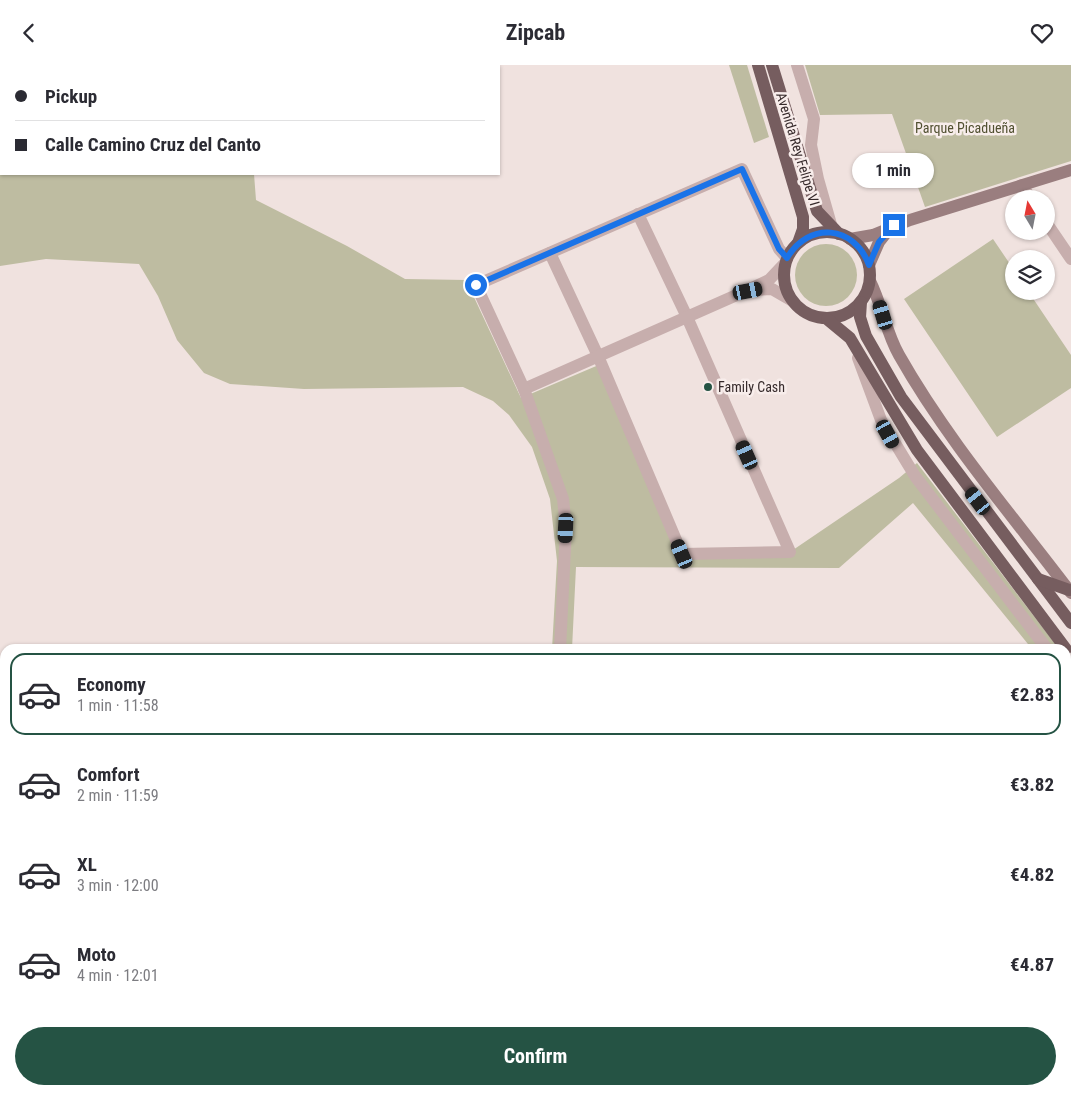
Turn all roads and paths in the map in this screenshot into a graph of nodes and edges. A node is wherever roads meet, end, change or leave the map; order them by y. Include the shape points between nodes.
1 (758, 65) edge
2 (772, 65) edge
3 (797, 65) edge
4 (1071, 170) edge
5 (1022, 185) junction
6 (1025, 190) edge
7 (638, 214) junction
8 (894, 225) junction
9 (840, 233) junction
10 (1055, 235) edge
11 (798, 243) junction
12 (550, 253) junction
13 (1071, 259) edge
14 (786, 260) junction
15 (869, 265) junction
16 (870, 281) junction
17 (748, 291) junction
18 (791, 300) junction
19 (861, 302) junction
20 (687, 317) junction
21 (828, 319) junction
22 (856, 351) junction
23 (598, 356) junction
24 (524, 389) junction
25 (1038, 579) junction
26 (1070, 591) edge
27 (1071, 623) edge
28 (560, 644) edge
29 (1043, 644) edge
30 (1062, 644) edge

1 - 11 main road, Avenida Rey Felipe VI via 803,217
2 - 9 main road, Avenida Rey Felipe VI via 817,211
3 - 9 street via 814,119 811,145 818,179
4 - 5 street
5 - 6 street
5 - 8 street
7 - 12 street
7 - 14 street via 742,169
7 - 20 street
8 - 9 street via 872,235
8 - 15 street via 879,242
9 - 11 main road via 814,234
9 - 15 main road via 862,251
10 - 13 street
11 - 14 main road
12 - 23 street
12 - 24 street via 476,285
14 - 17 street via 769,279
14 - 18 main road via 784,281
15 - 16 main road
16 - 19 main road
16 - 26 street via 890,334 919,387 972,463
17 - 18 street via 772,289
17 - 20 street
18 - 21 main road via 802,311
19 - 21 main road via 851,311
19 - 25 main road via 860,317 866,336 892,383
20 - 23 street
20 - 23 street via 790,552 682,554
21 - 22 main road via 850,338
22 - 29 street via 881,420 896,448
22 - 30 main road via 917,450
23 - 24 street
24 - 28 street via 563,499 566,528
25 - 26 main road
25 - 27 main road

